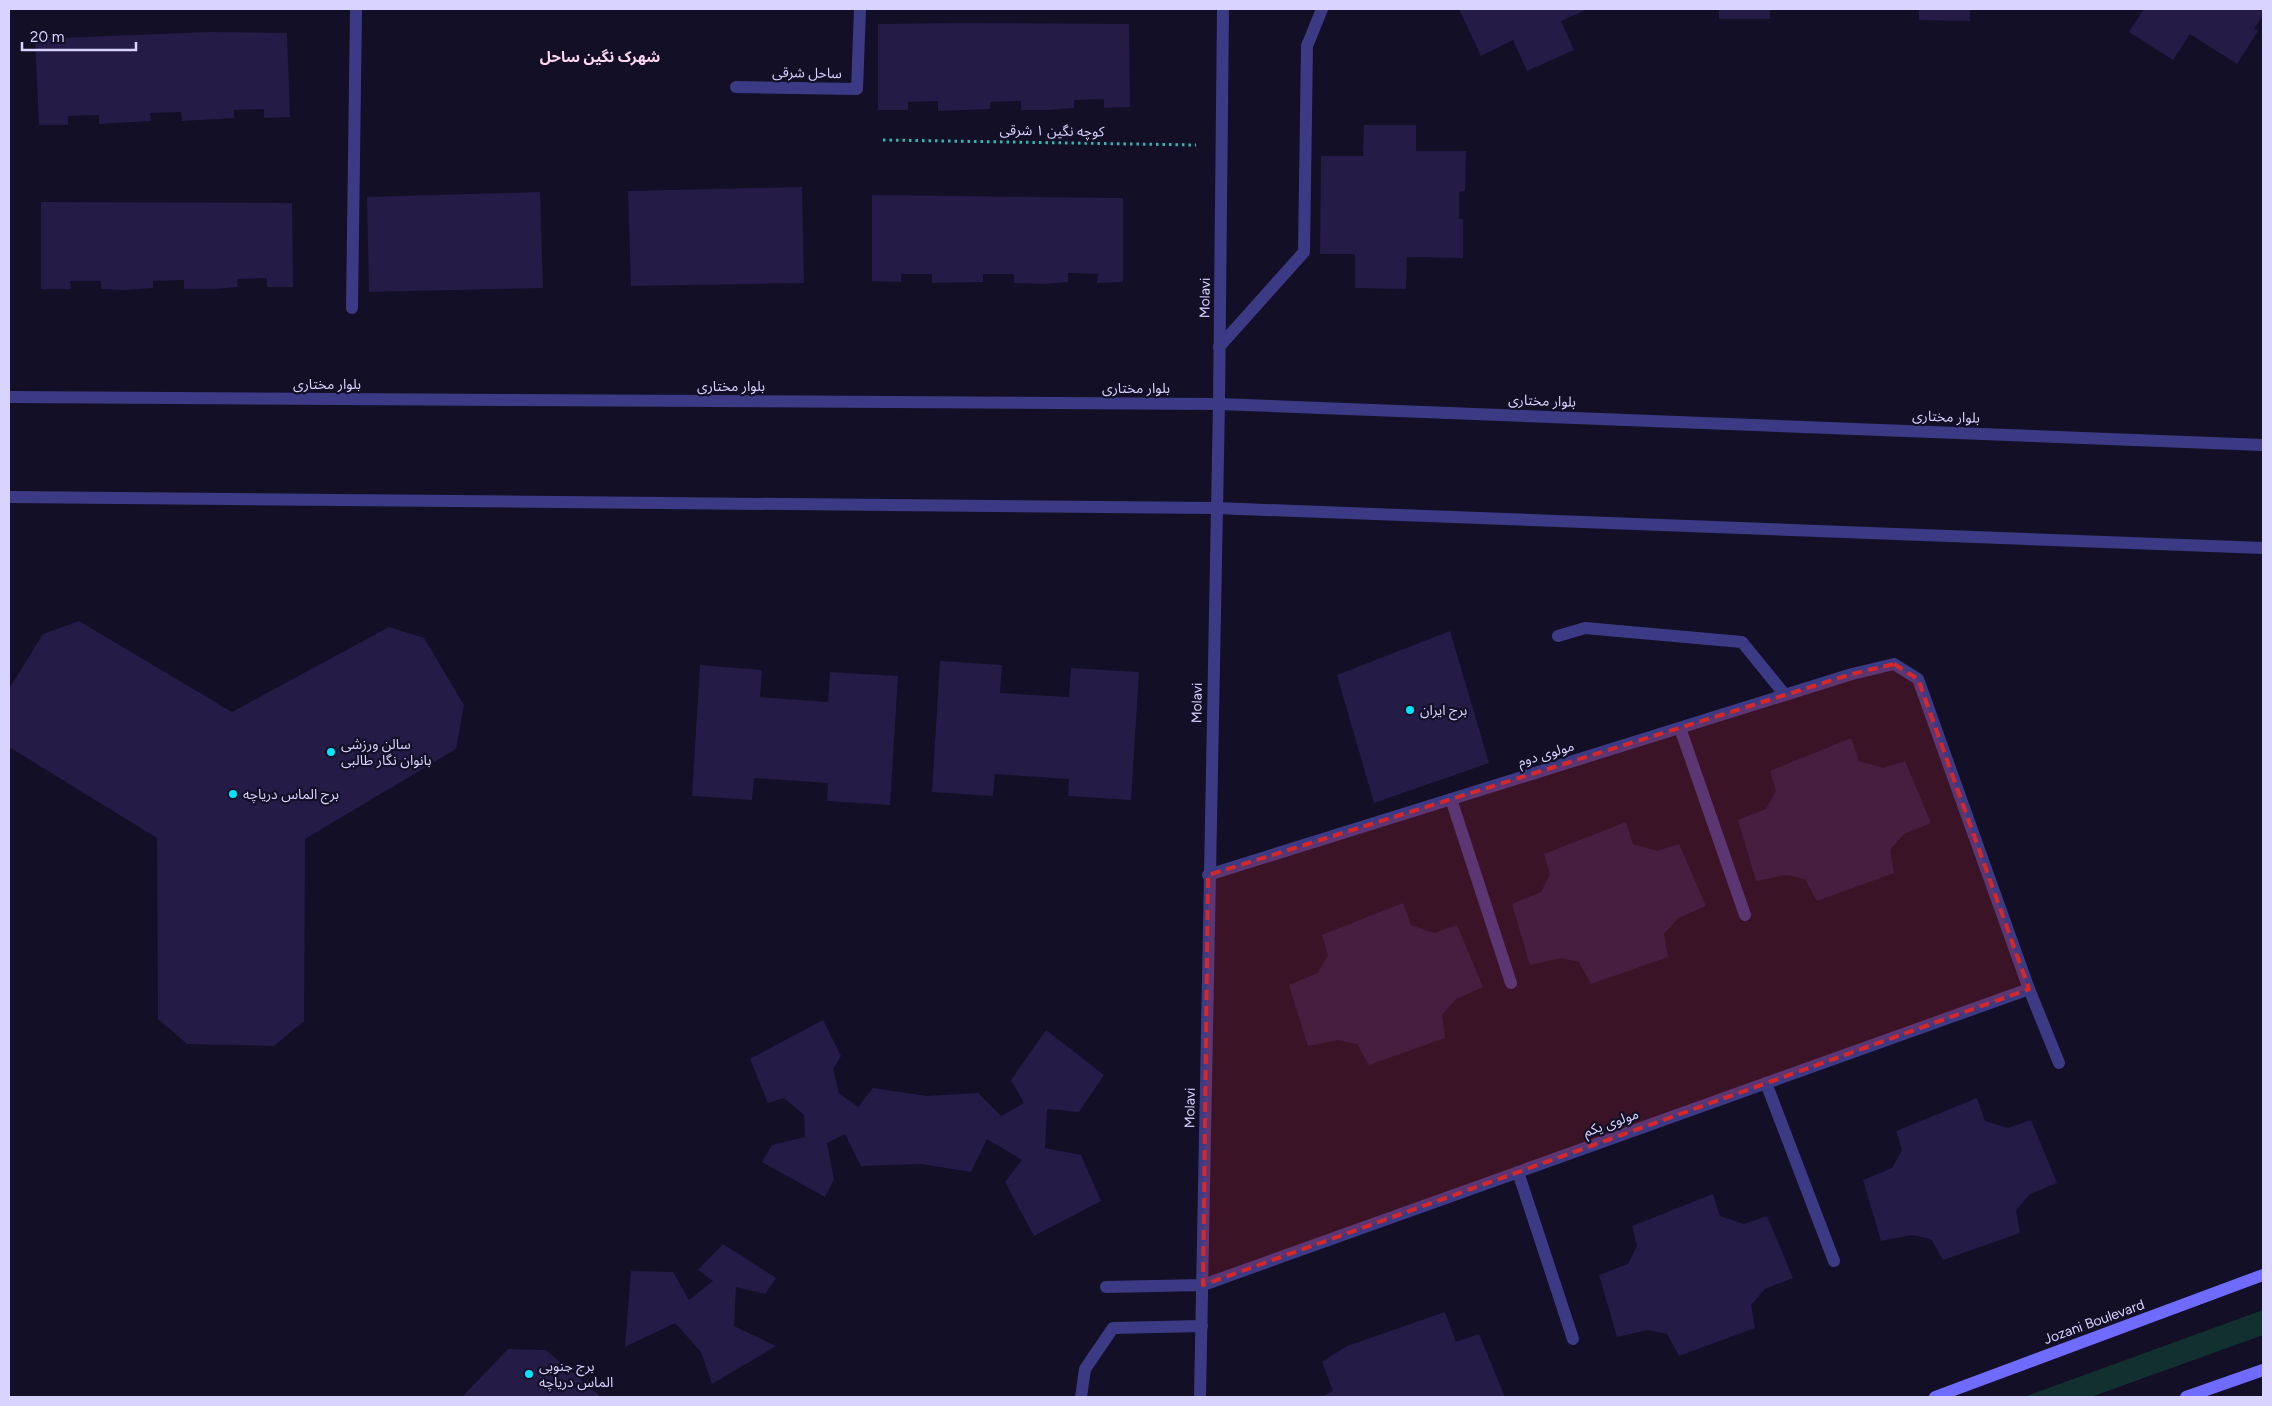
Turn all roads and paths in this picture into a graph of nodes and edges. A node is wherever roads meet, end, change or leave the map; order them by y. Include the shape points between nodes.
1 (356, 9) edge
2 (860, 9) edge
3 (1223, 9) edge
4 (1322, 9) edge
5 (736, 87) dead end
6 (883, 140) dead end
7 (1222, 145) junction
8 (352, 308) dead end
9 (1219, 347) junction
10 (9, 397) edge
11 (1219, 404) junction
12 (2263, 445) edge
13 (9, 497) edge
14 (1216, 508) junction
15 (2263, 548) edge
16 (1558, 636) dead end
17 (1785, 695) junction
18 (1680, 728) junction
19 (1451, 799) junction
20 (1208, 875) junction
21 (1745, 914) dead end
22 (1511, 984) dead end
23 (2029, 989) junction
24 (2059, 1063) dead end
25 (1766, 1083) junction
26 (1518, 1172) junction
27 (1834, 1261) dead end
28 (2263, 1275) edge
29 (1203, 1285) junction
30 (1106, 1287) dead end
31 (1202, 1326) junction
32 (1573, 1339) dead end
33 (2263, 1370) edge
34 (1081, 1397) edge
35 (1200, 1397) edge
36 (1935, 1397) edge
37 (2186, 1397) edge

1 - 8 street
2 - 5 street, ساحل شرقی via 857,90
3 - 7 street, Molavi
4 - 9 street via 1306,46 1304,252
6 - 7 path, کوچه نگین ۱ شرقی
7 - 9 street, Molavi
9 - 11 street, Molavi
10 - 11 street, بلوار مختاری
11 - 12 street, بلوار مختاری
11 - 14 street, Molavi
13 - 14 street
14 - 15 street
14 - 20 street, Molavi
16 - 17 street via 1585,628 1742,642
17 - 18 street, مولوی دوم
17 - 23 street, مولوی دوم via 1894,664 1918,679
18 - 19 street, مولوی دوم
18 - 21 street
19 - 20 street, مولوی دوم
19 - 22 street
20 - 29 street, Molavi
23 - 24 street
23 - 25 street, مولوی یکم
25 - 26 street, مولوی یکم
25 - 27 street
26 - 29 street, مولوی یکم
26 - 32 street
28 - 36 street, Jozani Boulevard
29 - 30 street, مولوی یکم
29 - 31 street, Molavi
31 - 34 street via 1113,1328 1085,1370
31 - 35 street, Molavi
33 - 37 street

